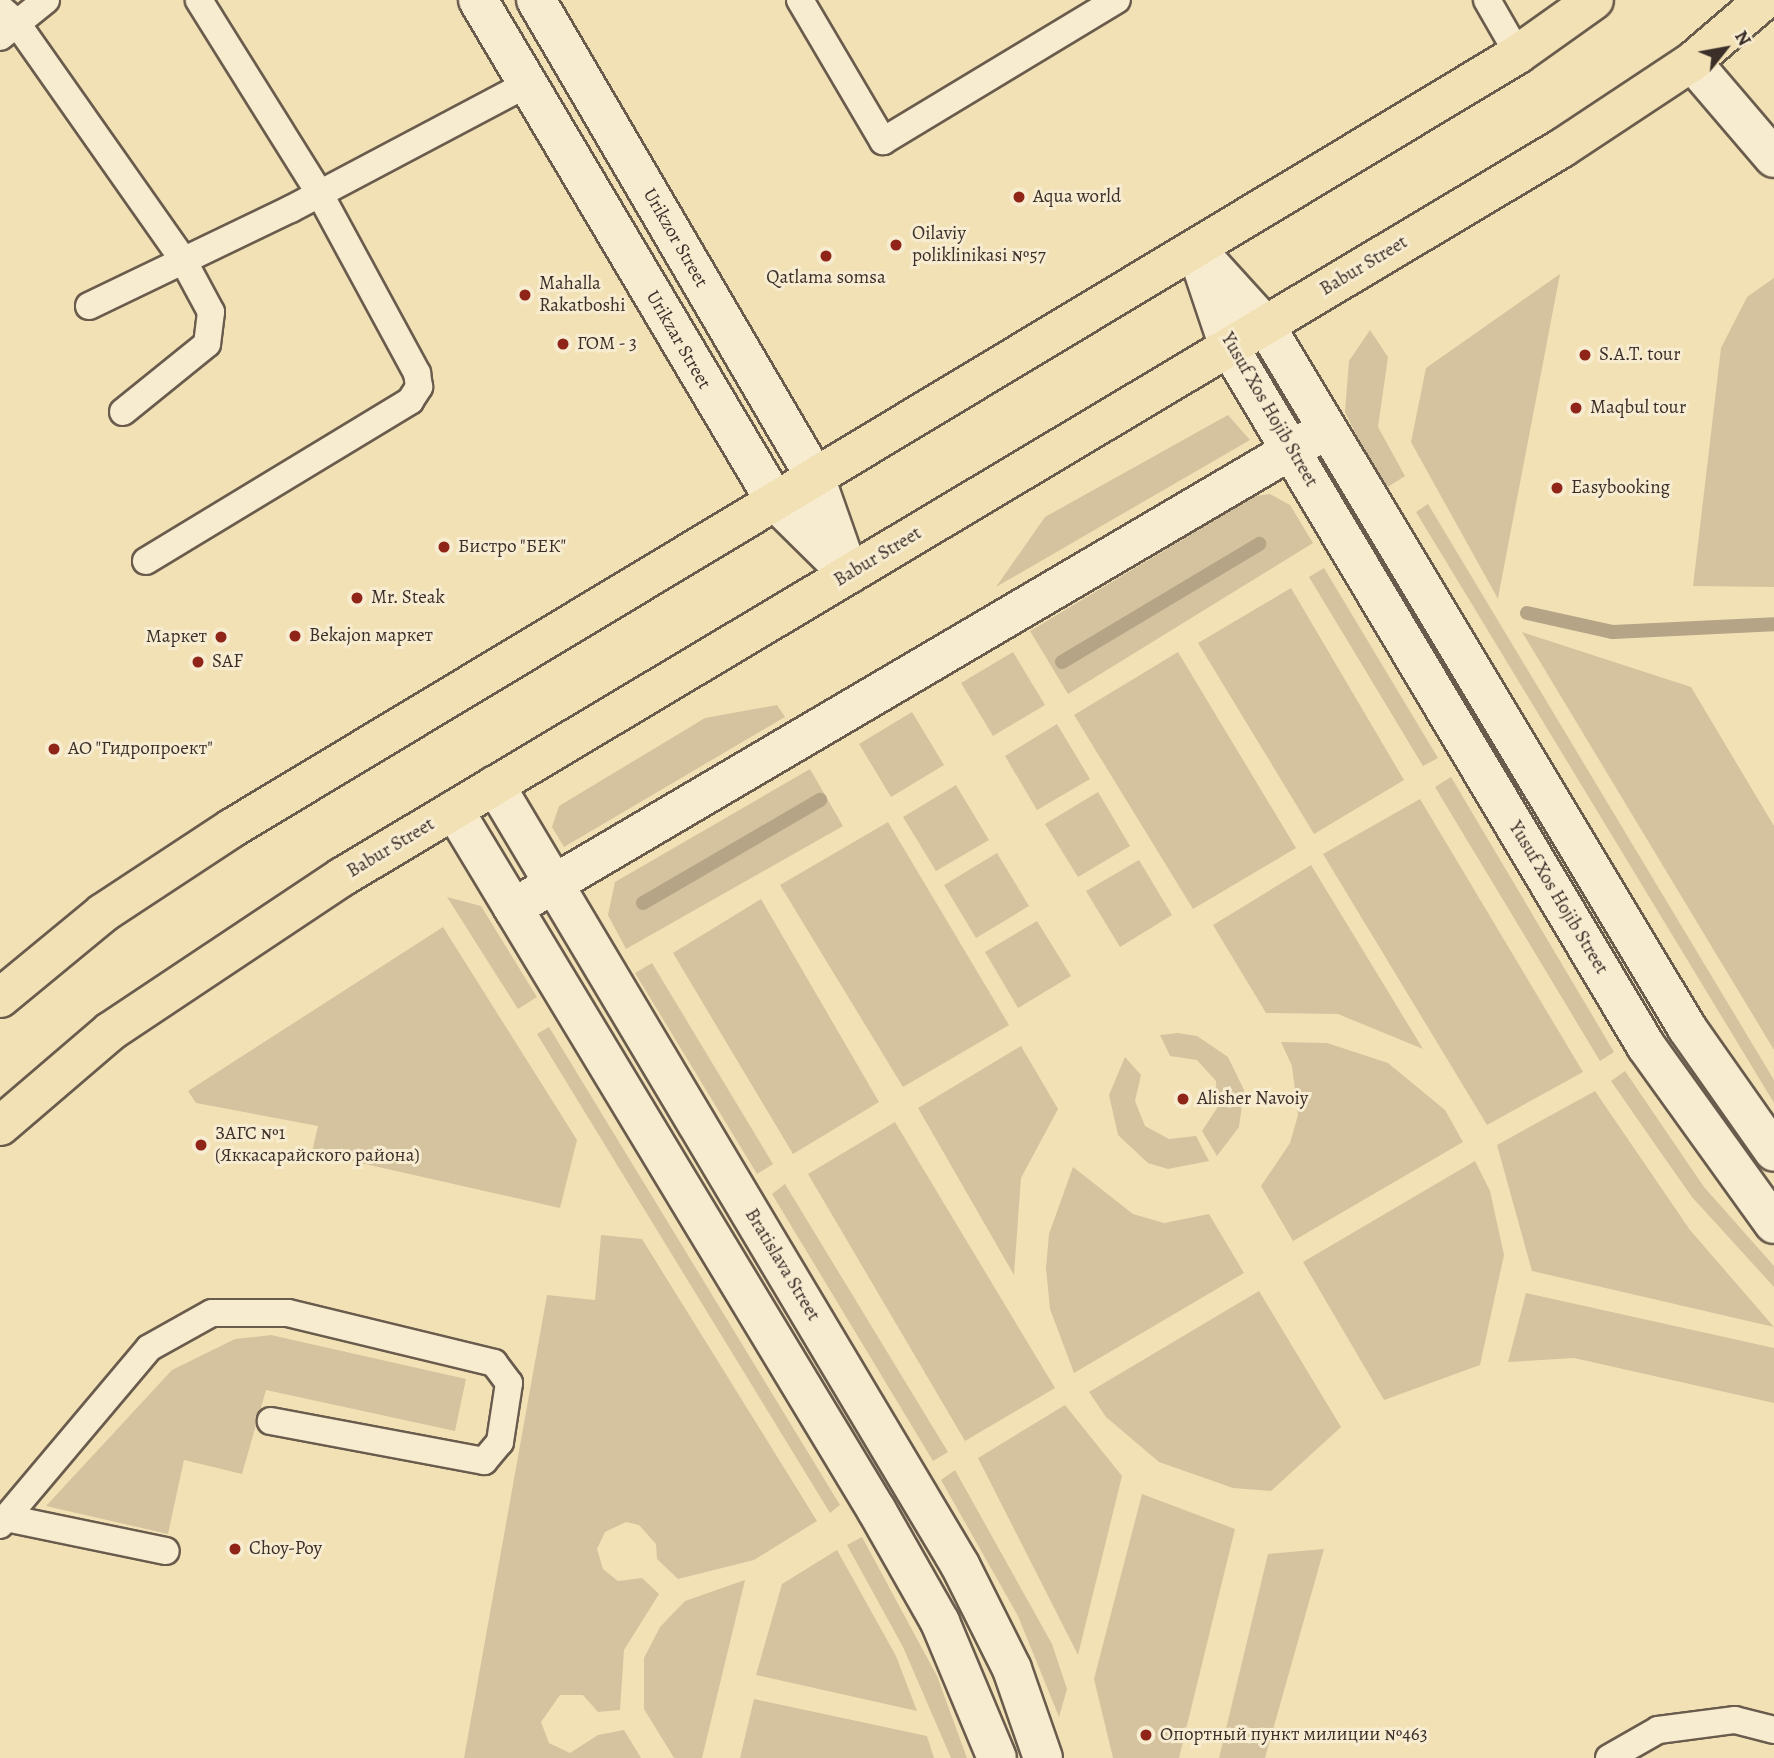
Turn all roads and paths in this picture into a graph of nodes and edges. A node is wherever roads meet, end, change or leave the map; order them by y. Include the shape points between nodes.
1 (46, 0) edge
2 (199, 0) edge
3 (478, 0) edge
4 (536, 0) edge
5 (800, 0) edge
6 (1117, 0) edge
7 (1487, 0) edge
8 (1594, 0) edge
9 (1764, 0) edge
10 (5, 22) edge
11 (1518, 54) junction
12 (1692, 62) junction
13 (527, 83) junction
14 (1774, 158) edge
15 (320, 194) junction
16 (1196, 248) junction
17 (183, 260) junction
18 (89, 306) dead end
19 (1265, 325) junction
20 (1229, 347) junction
21 (123, 412) dead end
22 (1327, 429) junction
23 (1291, 450) junction
24 (815, 477) junction
25 (775, 501) junction
26 (146, 561) dead end
27 (849, 574) junction
28 (495, 785) junction
29 (454, 810) junction
30 (553, 885) junction
31 (513, 908) junction
32 (0, 998) edge
33 (0, 1126) edge
34 (1774, 1152) edge
35 (1774, 1224) edge
36 (271, 1422) dead end
37 (3, 1521) edge
38 (166, 1551) dead end
39 (1774, 1730) edge
40 (997, 1758) edge
41 (1043, 1758) edge
42 (1609, 1758) edge

1 - 10 lane
2 - 15 lane
3 - 13 main road, Urikzar Street
4 - 24 main road, Urikzor Street
5 - 6 lane via 883,141
7 - 11 lane
8 - 11 main road
9 - 12 main road, Babur Street
10 - 17 lane
11 - 16 main road
12 - 14 main road
12 - 19 main road, Babur Street via 1562,148
13 - 15 lane
13 - 25 main road, Urikzar Street
15 - 17 lane
15 - 26 lane via 419,387 410,401
16 - 19 main road, Yusuf Xos Hojib Street
16 - 20 main road, Yusuf Xos Hojib Street
16 - 24 main road
17 - 18 lane
17 - 21 lane via 211,312 207,344
19 - 20 main road, Babur Street
19 - 22 main road, Yusuf Xos Hojib Street
20 - 23 main road, Yusuf Xos Hojib Street
20 - 27 main road, Babur Street
22 - 23 main road
22 - 34 main road, Yusuf Xos Hojib Street via 1687,1028
23 - 30 main road
23 - 35 main road, Yusuf Xos Hojib Street via 1646,1046
24 - 25 main road
24 - 27 main road
25 - 27 main road, Urikzar Street
25 - 32 main road via 232,828 103,913
27 - 28 main road, Babur Street
28 - 29 main road, Babur Street
28 - 30 main road, Bratislava Street
29 - 31 main road
29 - 33 main road, Babur Street via 148,1004
30 - 31 main road
30 - 41 main road, Bratislava Street via 960,1565 1012,1669
31 - 40 main road via 877,1511 940,1622
36 - 37 lane via 484,1461 500,1442 509,1383 495,1363 288,1313 212,1313 149,1348
37 - 38 lane
39 - 42 lane via 1735,1720 1658,1730

